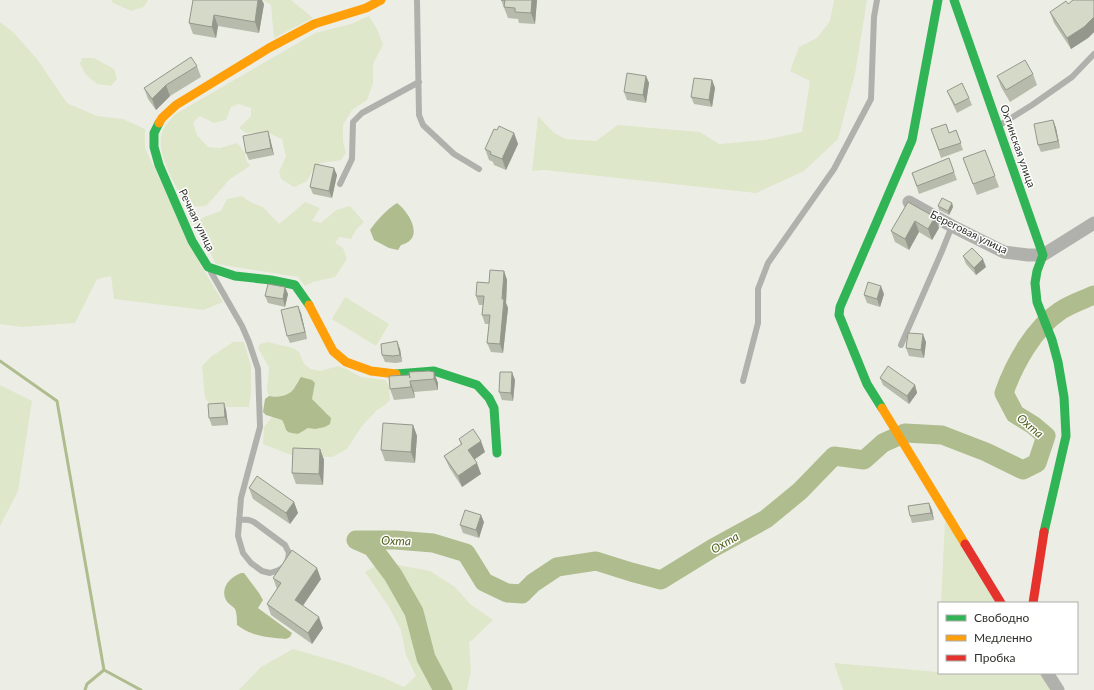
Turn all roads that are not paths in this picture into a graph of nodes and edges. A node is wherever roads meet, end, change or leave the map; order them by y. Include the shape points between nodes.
1 (381, 0) edge
2 (417, 0) edge
3 (877, 0) edge
4 (938, 0) edge
5 (954, 0) edge
6 (1094, 54) edge
7 (419, 82) junction
8 (998, 126) junction
9 (479, 170) dead end
10 (340, 184) dead end
11 (909, 202) edge
12 (1094, 223) edge
13 (952, 226) junction
14 (1043, 255) junction
15 (208, 267) junction
16 (901, 345) dead end
17 (743, 381) dead end
18 (497, 453) dead end
19 (240, 519) junction
20 (1001, 602) edge
21 (1033, 602) edge
22 (1048, 674) edge
23 (1058, 690) edge

1 - 15 street, Речная улица via 366,8 314,24 269,48 176,105 162,118 154,133 154,148 159,165 189,234
2 - 7 lane
3 - 17 lane via 871,99 834,169 768,263 758,289 758,323
4 - 20 street via 912,140 840,307 839,315 867,384
5 - 8 street, Охтинская улица
6 - 8 lane via 1072,77
7 - 9 lane via 419,115 422,125 454,154
7 - 10 lane via 357,118 354,122 352,159
8 - 14 street, Охтинская улица
11 - 13 street, Береговая улица
12 - 14 street
13 - 14 street, Береговая улица via 1004,252 1028,256
13 - 16 lane
14 - 21 street via 1037,271 1037,302 1058,362 1064,397 1066,436 1041,547
15 - 18 street, Речная улица via 235,276 295,285 305,298 333,351 346,362 371,371 396,374 434,371 477,386 489,398 494,408
15 - 19 lane via 244,331 258,369 260,427 241,498
19 - 19 lane via 238,536 243,553 251,563 270,573 285,566 289,553 285,545 254,522
22 - 23 street

